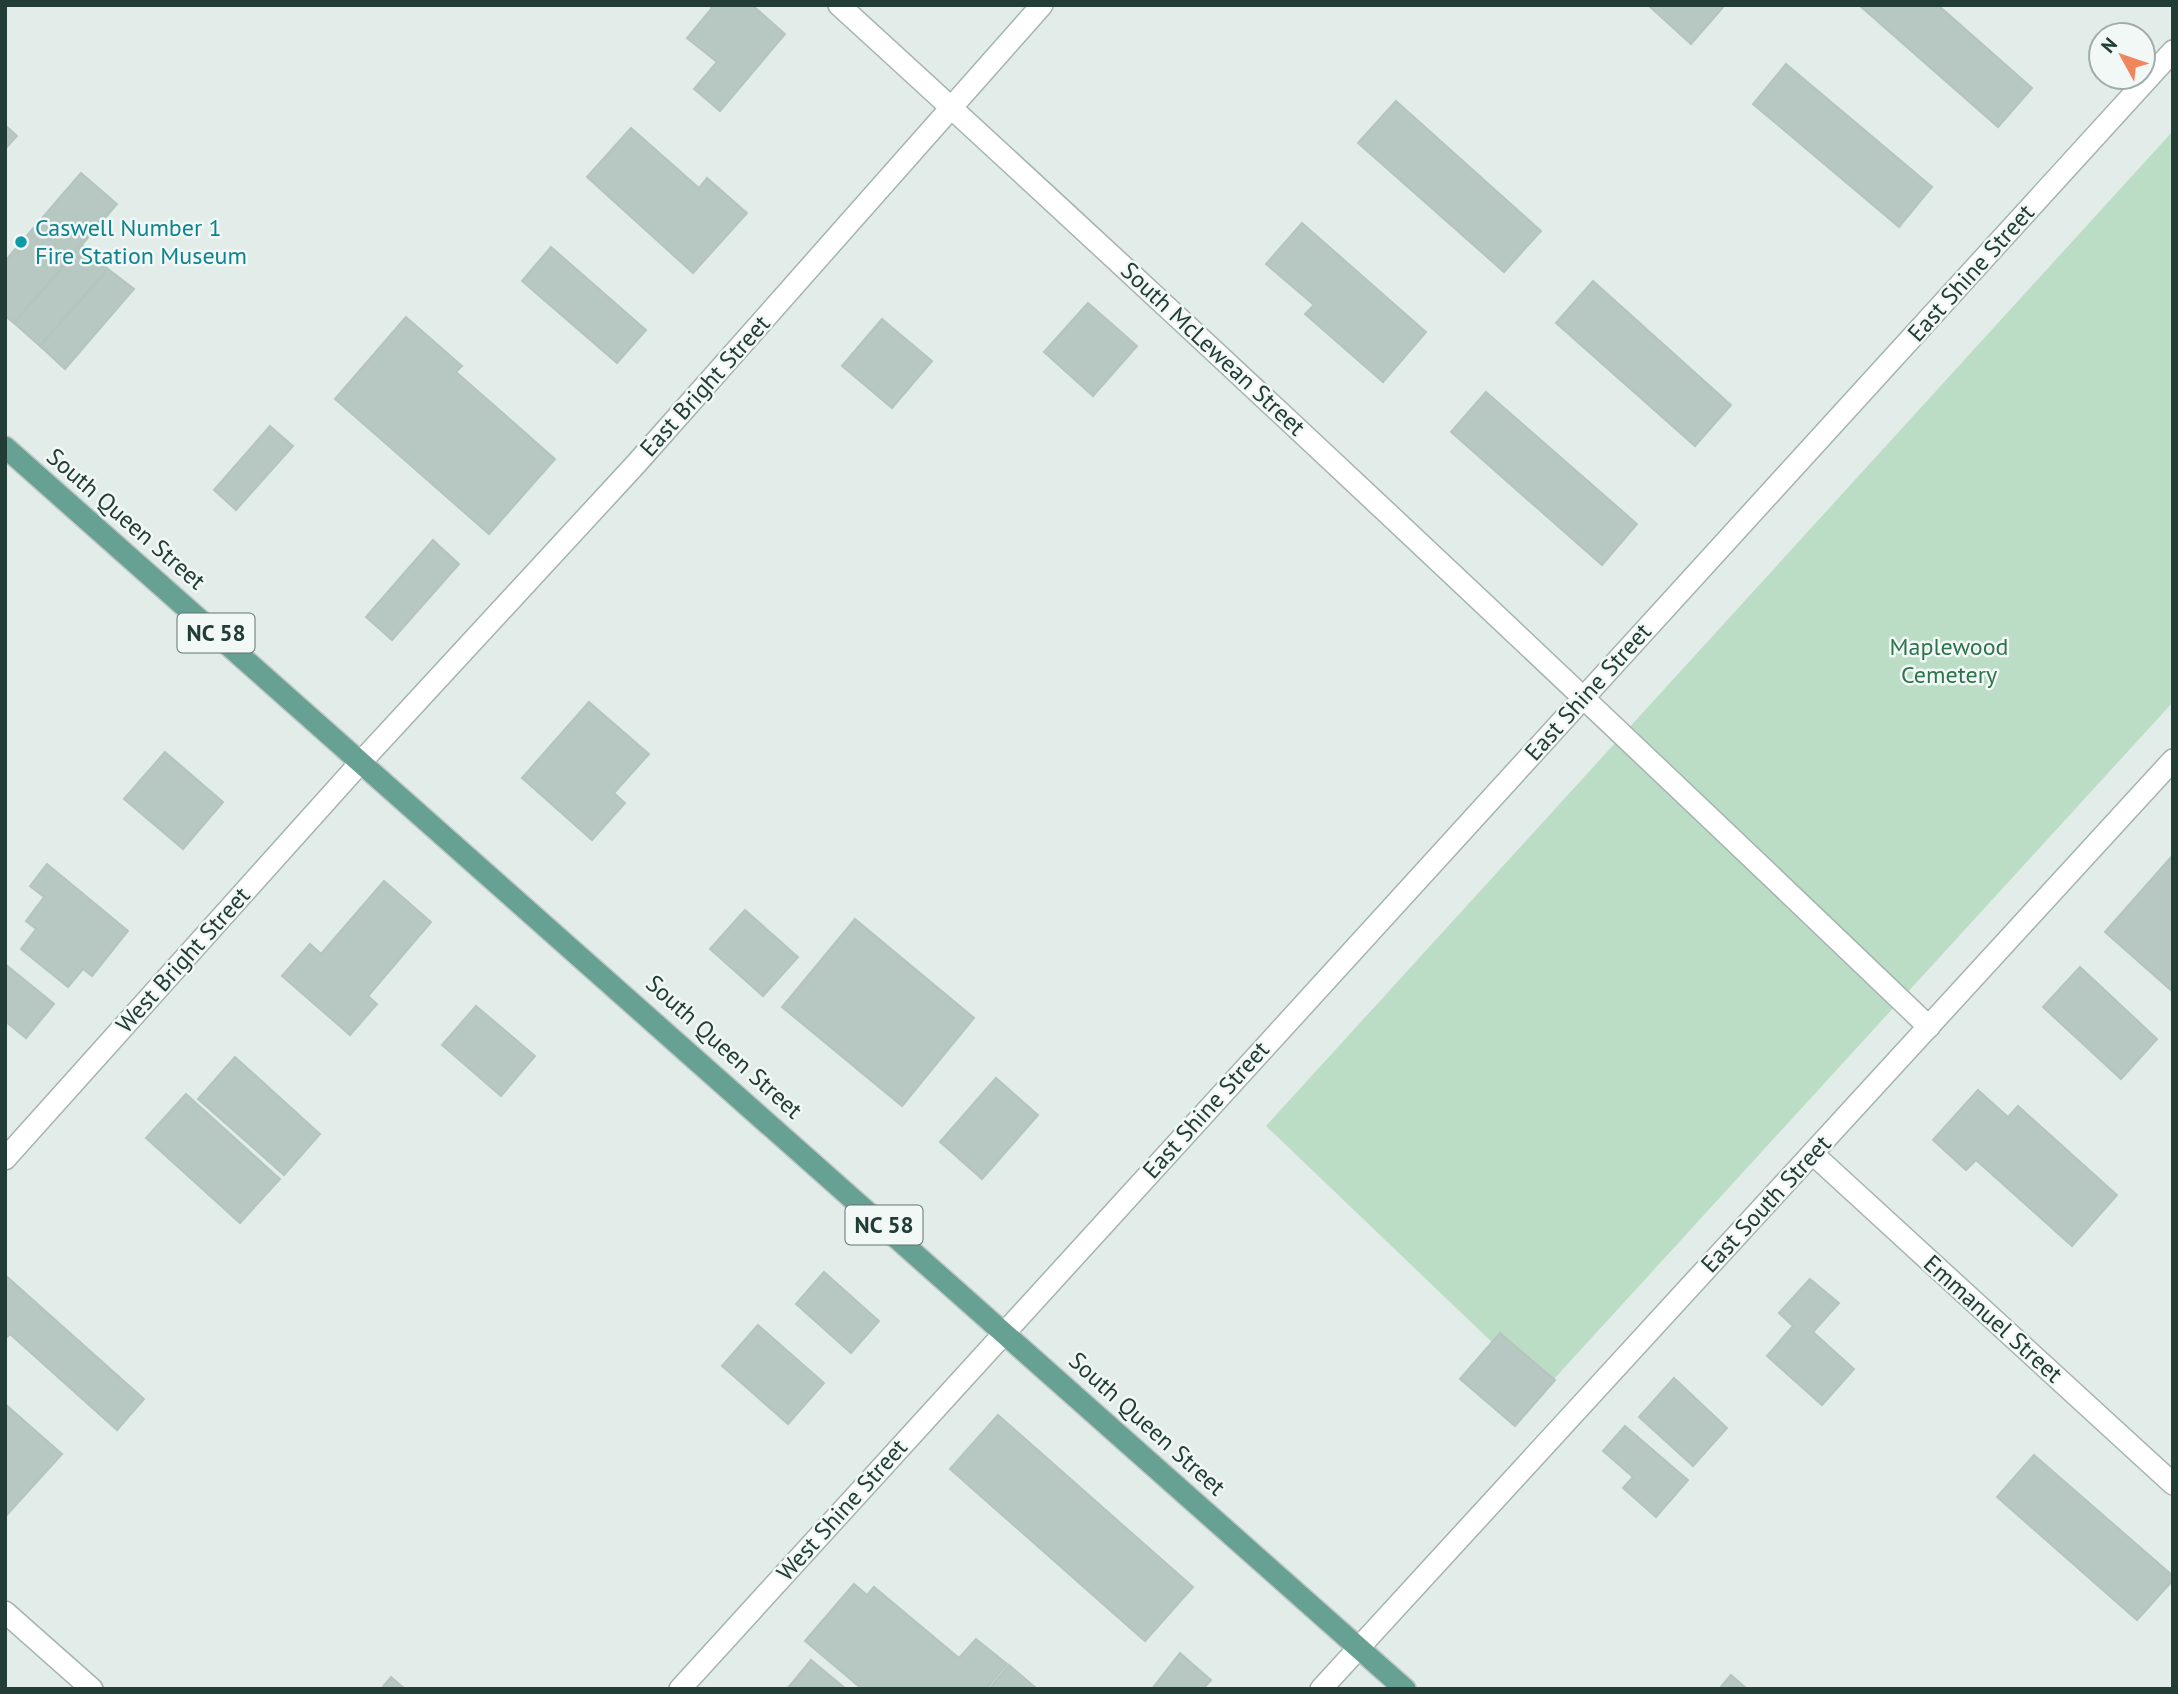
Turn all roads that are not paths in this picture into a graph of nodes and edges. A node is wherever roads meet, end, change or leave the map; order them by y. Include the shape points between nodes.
1 (839, 5) edge
2 (1042, 5) edge
3 (2173, 51) edge
4 (952, 108) junction
5 (5, 447) edge
6 (1584, 696) junction
7 (2173, 760) edge
8 (361, 762) junction
9 (1929, 1027) junction
10 (1812, 1154) junction
11 (5, 1159) edge
12 (1004, 1332) junction
13 (2173, 1484) edge
14 (5, 1612) edge
15 (1359, 1647) junction
16 (92, 1689) edge
17 (680, 1689) edge
18 (1321, 1689) edge
19 (1405, 1689) edge

1 - 4 street, South McLewean Street
2 - 4 street, East Bright Street
3 - 6 street, East Shine Street
4 - 6 street, South McLewean Street
4 - 8 street, East Bright Street via 636,464
5 - 8 main road, South Queen Street / NC 58
6 - 9 street, South McLewean Street
6 - 12 street, East Shine Street
7 - 9 street, East South Street
8 - 11 street, West Bright Street
8 - 12 main road, South Queen Street / NC 58
9 - 10 street, East South Street
10 - 13 street, Emmanuel Street
10 - 15 street, East South Street
12 - 15 main road, South Queen Street / NC 58
12 - 17 street, West Shine Street
14 - 16 street
15 - 18 street, East South Street
15 - 19 main road, South Queen Street / NC 58

